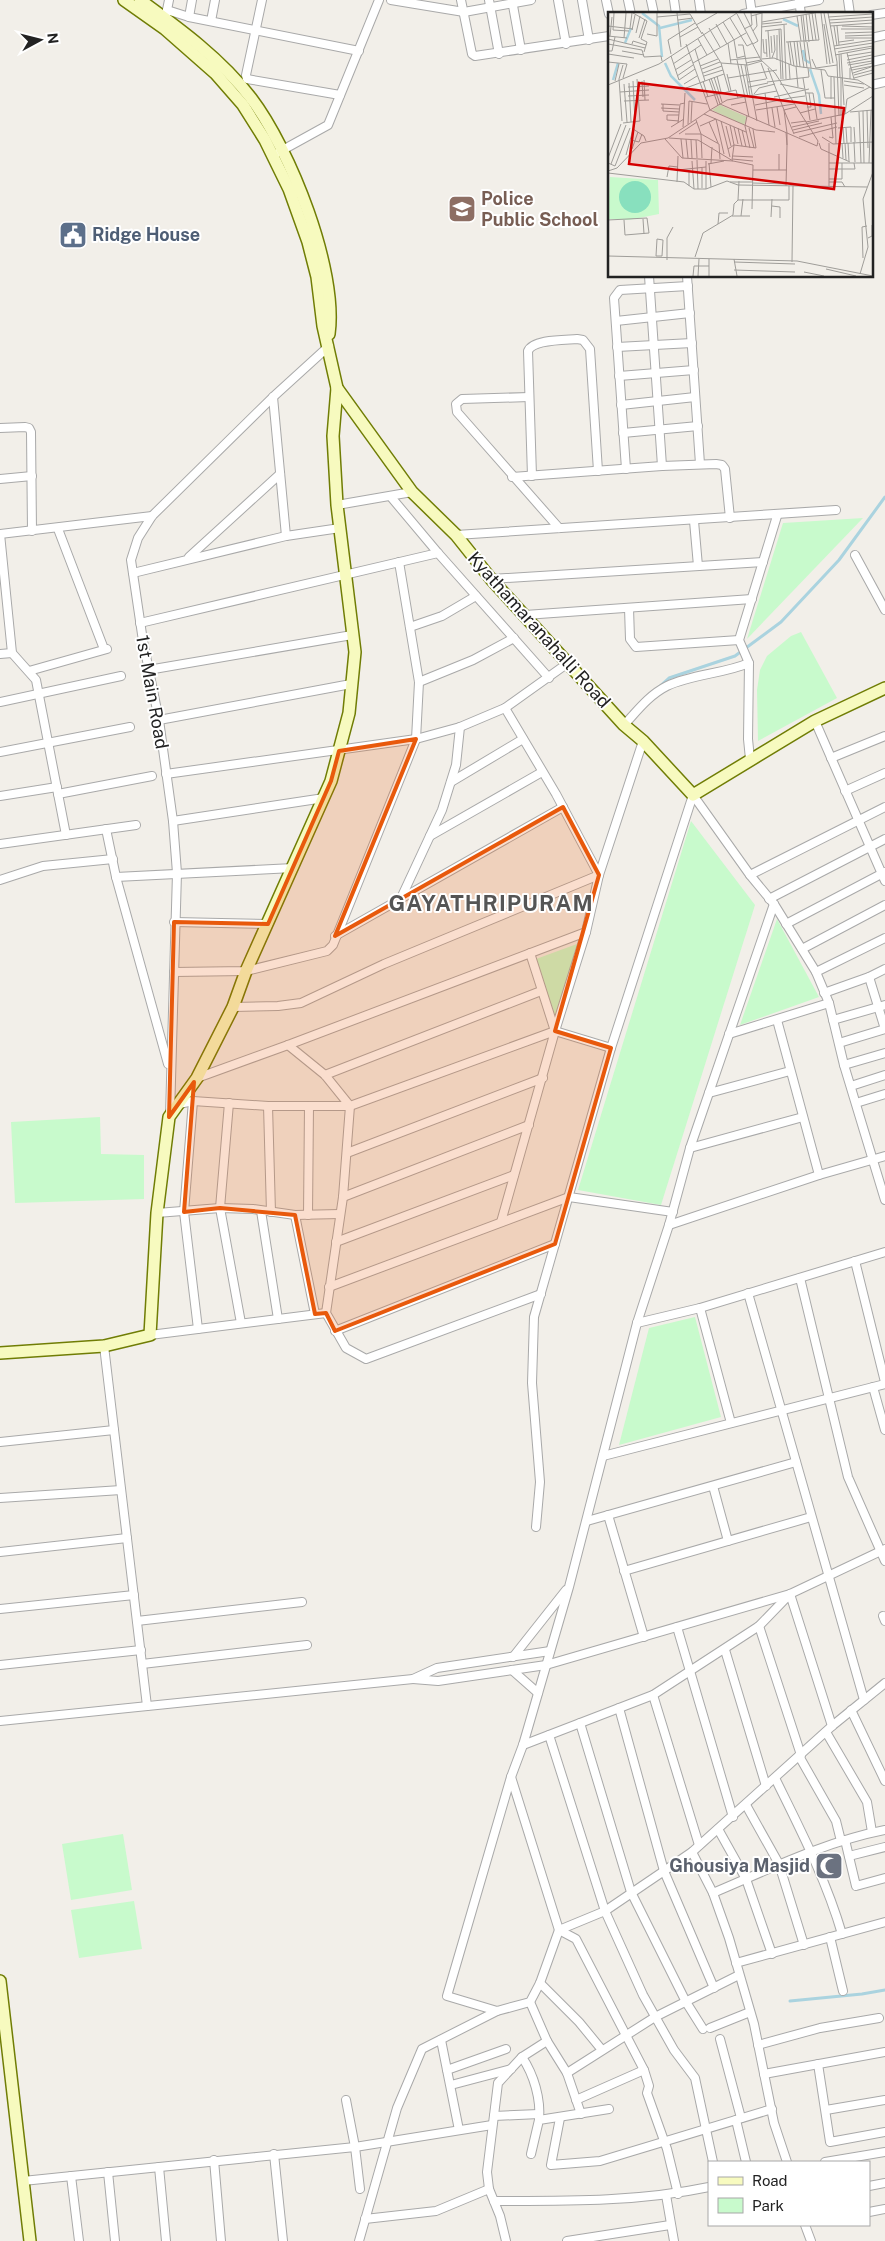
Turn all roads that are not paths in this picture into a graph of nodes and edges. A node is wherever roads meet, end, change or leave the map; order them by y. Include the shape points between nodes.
1 (124, 0) edge
2 (140, 0) edge
3 (169, 0) edge
4 (192, 0) edge
5 (215, 0) edge
6 (262, 0) edge
7 (379, 0) edge
8 (391, 0) edge
9 (462, 0) edge
10 (531, 0) edge
11 (558, 0) edge
12 (582, 0) edge
13 (819, 0) edge
14 (513, 2) edge
15 (799, 2) edge
16 (490, 4) edge
17 (778, 4) edge
18 (464, 12) junction
19 (755, 12) edge
20 (885, 13) edge
21 (166, 14) junction
22 (872, 15) edge
23 (189, 17) junction
24 (211, 21) junction
25 (256, 30) junction
26 (885, 35) edge
27 (608, 36) edge
28 (872, 38) edge
29 (589, 40) junction
30 (566, 44) junction
31 (521, 50) junction
32 (358, 51) junction
33 (499, 54) junction
34 (885, 59) edge
35 (872, 62) edge
36 (885, 82) edge
37 (872, 85) edge
38 (340, 95) junction
39 (277, 153) junction
40 (649, 278) edge
41 (687, 278) edge
42 (688, 286) junction
43 (650, 288) junction
44 (690, 313) junction
45 (652, 317) junction
46 (616, 321) junction
47 (692, 343) junction
48 (328, 344) junction
49 (654, 345) junction
50 (617, 347) junction
51 (694, 370) junction
52 (655, 373) junction
53 (619, 376) junction
54 (337, 388) junction
55 (273, 397) junction
56 (529, 397) junction
57 (696, 397) junction
58 (657, 402) junction
59 (621, 405) junction
60 (698, 426) junction
61 (0, 428) edge
62 (659, 430) junction
63 (623, 433) junction
64 (700, 464) junction
65 (662, 466) junction
66 (626, 469) junction
67 (598, 471) junction
68 (280, 474) junction
69 (32, 476) junction
70 (532, 476) junction
71 (512, 477) junction
72 (0, 479) edge
73 (412, 492) junction
74 (391, 497) junction
75 (337, 505) junction
76 (836, 510) dead end
77 (152, 516) junction
78 (777, 516) junction
79 (730, 518) junction
80 (694, 521) junction
81 (340, 528) junction
82 (559, 528) junction
83 (58, 529) junction
84 (32, 531) junction
85 (0, 534) edge
86 (456, 535) junction
87 (286, 536) junction
88 (438, 553) junction
89 (855, 555) dead end
90 (188, 559) junction
91 (400, 562) junction
92 (764, 562) junction
93 (698, 566) junction
94 (133, 573) junction
95 (345, 574) junction
96 (491, 579) junction
97 (476, 596) junction
98 (752, 599) junction
99 (3, 602) edge
100 (629, 608) junction
101 (885, 610) edge
102 (525, 615) junction
103 (140, 623) junction
104 (410, 627) junction
105 (352, 635) junction
106 (514, 638) junction
107 (742, 646) junction
108 (12, 653) junction
109 (0, 654) edge
110 (749, 662) junction
111 (568, 663) junction
112 (148, 670) junction
113 (29, 671) junction
114 (121, 676) dead end
115 (549, 678) junction
116 (418, 682) junction
117 (352, 684) junction
118 (885, 688) edge
119 (40, 695) junction
120 (0, 702) edge
121 (505, 708) junction
122 (159, 720) junction
123 (815, 721) junction
124 (624, 725) junction
125 (130, 727) dead end
126 (460, 727) junction
127 (885, 736) edge
128 (416, 739) junction
129 (523, 739) junction
130 (643, 741) junction
131 (49, 744) junction
132 (339, 751) junction
133 (0, 752) edge
134 (831, 758) junction
135 (750, 759) junction
136 (542, 772) junction
137 (885, 773) edge
138 (166, 774) junction
139 (152, 776) dead end
140 (451, 782) junction
141 (58, 791) junction
142 (845, 791) junction
143 (0, 796) edge
144 (693, 796) junction
145 (324, 798) junction
146 (563, 807) junction
147 (885, 807) edge
148 (174, 821) junction
149 (857, 821) junction
150 (136, 825) dead end
151 (106, 829) junction
152 (66, 835) junction
153 (430, 836) junction
154 (885, 839) edge
155 (0, 844) edge
156 (870, 846) junction
157 (112, 859) junction
158 (293, 868) junction
159 (177, 874) junction
160 (599, 875) junction
161 (750, 875) junction
162 (884, 875) edge
163 (116, 877) junction
164 (0, 880) edge
165 (402, 896) junction
166 (772, 902) junction
167 (885, 905) edge
168 (174, 922) junction
169 (268, 924) junction
170 (786, 924) junction
171 (586, 932) junction
172 (335, 936) junction
173 (885, 938) edge
174 (802, 949) junction
175 (530, 952) junction
176 (885, 969) edge
177 (246, 971) junction
178 (174, 972) junction
179 (816, 972) junction
180 (870, 977) junction
181 (541, 991) junction
182 (824, 993) junction
183 (828, 1003) junction
184 (882, 1006) edge
185 (233, 1007) junction
186 (777, 1020) junction
187 (833, 1020) junction
188 (885, 1029) edge
189 (556, 1030) junction
190 (729, 1034) junction
191 (839, 1043) junction
192 (288, 1045) junction
193 (611, 1048) junction
194 (885, 1053) edge
195 (844, 1065) junction
196 (790, 1071) junction
197 (170, 1073) junction
198 (325, 1075) junction
199 (885, 1075) edge
200 (197, 1078) junction
201 (543, 1078) junction
202 (851, 1086) junction
203 (709, 1093) junction
204 (885, 1094) edge
205 (193, 1101) junction
206 (229, 1103) junction
207 (856, 1103) junction
208 (179, 1104) junction
209 (268, 1106) junction
210 (309, 1106) junction
211 (350, 1106) junction
212 (170, 1117) junction
213 (803, 1117) junction
214 (530, 1125) junction
215 (690, 1148) junction
216 (346, 1153) junction
217 (885, 1156) edge
218 (873, 1160) junction
219 (514, 1175) junction
220 (819, 1175) junction
221 (884, 1190) edge
222 (343, 1197) junction
223 (568, 1197) junction
224 (885, 1200) edge
225 (220, 1208) junction
226 (261, 1211) junction
227 (184, 1212) junction
228 (271, 1212) junction
229 (673, 1212) junction
230 (158, 1213) junction
231 (340, 1214) junction
232 (296, 1215) junction
233 (308, 1215) junction
234 (501, 1222) junction
235 (669, 1226) junction
236 (336, 1242) junction
237 (555, 1244) junction
238 (885, 1252) edge
239 (855, 1261) junction
240 (800, 1278) junction
241 (329, 1287) junction
242 (748, 1293) junction
243 (540, 1294) junction
244 (700, 1308) junction
245 (326, 1313) junction
246 (315, 1314) junction
247 (278, 1319) junction
248 (637, 1323) junction
249 (241, 1324) junction
250 (198, 1329) junction
251 (335, 1330) junction
252 (150, 1335) junction
253 (104, 1346) junction
254 (0, 1353) edge
255 (885, 1383) edge
256 (873, 1387) junction
257 (829, 1399) junction
258 (781, 1410) junction
259 (731, 1423) junction
260 (114, 1430) junction
261 (885, 1430) edge
262 (0, 1442) edge
263 (603, 1456) junction
264 (796, 1462) junction
265 (712, 1486) junction
266 (121, 1490) junction
267 (0, 1498) edge
268 (608, 1515) junction
269 (811, 1517) junction
270 (587, 1521) junction
271 (536, 1526) dead end
272 (127, 1538) junction
273 (728, 1541) junction
274 (882, 1550) edge
275 (0, 1552) edge
276 (885, 1561) edge
277 (624, 1571) junction
278 (829, 1576) junction
279 (568, 1587) junction
280 (134, 1594) junction
281 (790, 1594) junction
282 (302, 1602) dead end
283 (0, 1609) edge
284 (137, 1621) junction
285 (759, 1626) junction
286 (677, 1627) junction
287 (644, 1637) junction
288 (306, 1645) dead end
289 (141, 1650) junction
290 (725, 1650) junction
291 (550, 1651) junction
292 (513, 1657) junction
293 (142, 1664) junction
294 (0, 1665) edge
295 (546, 1665) junction
296 (512, 1670) junction
297 (691, 1671) junction
298 (413, 1679) junction
299 (883, 1685) edge
300 (538, 1694) junction
301 (653, 1695) junction
302 (885, 1695) edge
303 (864, 1700) junction
304 (147, 1706) junction
305 (619, 1708) junction
306 (851, 1710) junction
307 (0, 1721) edge
308 (580, 1724) junction
309 (829, 1729) junction
310 (549, 1735) junction
311 (523, 1745) junction
312 (800, 1756) junction
313 (511, 1776) junction
314 (775, 1778) junction
315 (885, 1781) edge
316 (766, 1786) junction
317 (746, 1805) junction
318 (732, 1817) junction
319 (718, 1829) junction
320 (885, 1830) edge
321 (872, 1832) junction
322 (843, 1840) junction
323 (699, 1845) junction
324 (885, 1847) edge
325 (811, 1851) junction
326 (692, 1852) junction
327 (849, 1856) junction
328 (779, 1864) junction
329 (664, 1871) junction
330 (885, 1878) edge
331 (746, 1879) junction
332 (632, 1892) junction
333 (713, 1893) junction
334 (605, 1911) junction
335 (885, 1922) edge
336 (560, 1930) junction
337 (842, 1934) junction
338 (830, 1937) junction
339 (804, 1944) junction
340 (772, 1954) junction
341 (736, 1963) junction
342 (739, 1975) junction
343 (0, 1981) edge
344 (540, 1983) junction
345 (714, 1988) junction
346 (843, 1991) dead end
347 (530, 2002) junction
348 (686, 2002) junction
349 (497, 2011) junction
350 (750, 2012) junction
351 (655, 2017) junction
352 (878, 2018) dead end
353 (627, 2034) junction
354 (441, 2040) junction
355 (720, 2040) dead end
356 (547, 2041) junction
357 (758, 2045) junction
358 (506, 2049) dead end
359 (602, 2050) junction
360 (885, 2052) edge
361 (522, 2057) junction
362 (818, 2064) junction
363 (511, 2069) junction
364 (447, 2070) junction
365 (644, 2070) junction
366 (567, 2073) junction
367 (764, 2074) junction
368 (451, 2085) junction
369 (346, 2100) dead end
370 (576, 2100) junction
371 (885, 2100) edge
372 (609, 2109) dead end
373 (772, 2109) junction
374 (826, 2110) junction
375 (581, 2114) junction
376 (494, 2116) junction
377 (539, 2117) junction
378 (560, 2118) junction
379 (739, 2119) junction
380 (492, 2125) junction
381 (705, 2129) junction
382 (459, 2130) junction
383 (885, 2132) edge
384 (387, 2142) junction
385 (664, 2142) junction
386 (356, 2146) junction
387 (885, 2152) edge
388 (274, 2154) junction
389 (532, 2154) dead end
390 (214, 2160) junction
391 (713, 2161) edge
392 (746, 2161) edge
393 (787, 2161) edge
394 (831, 2161) edge
395 (159, 2166) junction
396 (108, 2172) junction
397 (71, 2176) junction
398 (24, 2181) junction
399 (885, 2183) edge
400 (870, 2186) edge
401 (708, 2187) edge
402 (360, 2189) dead end
403 (489, 2189) junction
404 (678, 2194) junction
405 (666, 2195) junction
406 (494, 2201) junction
407 (885, 2209) edge
408 (870, 2212) edge
409 (365, 2219) junction
410 (670, 2225) junction
411 (805, 2226) edge
412 (30, 2241) edge
413 (79, 2241) edge
414 (114, 2241) edge
415 (166, 2241) edge
416 (221, 2241) edge
417 (283, 2241) edge
418 (359, 2241) edge
419 (506, 2241) edge
420 (567, 2241) edge
421 (674, 2241) edge
422 (812, 2241) edge

1 - 39 main road, Kyathamaranahalli Road via 166,30 215,73 243,104
2 - 21 main road, Kyathamaranahalli Road
3 - 21 street
4 - 23 street
5 - 24 street
6 - 25 street
7 - 32 street
8 - 18 street
9 - 18 street
10 - 14 street
11 - 30 street
12 - 29 street
13 - 15 street
14 - 16 street
14 - 31 street
15 - 17 street
16 - 18 street
16 - 33 street
17 - 19 street
18 - 33 street via 472,54 479,57
20 - 22 street
21 - 23 street
21 - 39 main road, Kyathamaranahalli Road via 252,99
23 - 24 street
24 - 25 street
25 - 32 street
25 - 38 street via 247,79
26 - 28 street
27 - 29 street
29 - 30 street
30 - 31 street
31 - 33 street
32 - 38 street
34 - 35 street
36 - 37 street
38 - 39 street via 328,125
39 - 48 main road, Kyathamaranahalli Road via 298,184 316,237 325,272 330,325
40 - 43 street
41 - 42 street
42 - 43 street
42 - 44 street
43 - 45 street
43 - 46 street via 616,293
44 - 45 street
44 - 47 street
45 - 46 street
45 - 49 street
46 - 50 street
47 - 49 street
47 - 51 street
48 - 54 main road, Kyathamaranahalli Road
48 - 55 street, 1st Main Road
49 - 50 street
49 - 52 street
50 - 53 street
51 - 52 street
51 - 57 street
52 - 53 street
52 - 58 street
53 - 59 street
54 - 73 main road, Kyathamaranahalli Road
54 - 75 main road via 333,436
55 - 68 street
55 - 77 street, 1st Main Road
56 - 67 street via 530,347 537,343 577,339 587,343
56 - 70 street
56 - 71 street via 462,399 456,404 457,412
57 - 58 street
57 - 60 street
58 - 59 street
58 - 62 street
59 - 63 street
60 - 62 street
60 - 64 street
61 - 69 street via 29,428
62 - 63 street
62 - 65 street
63 - 66 street
64 - 65 street
64 - 79 street via 722,465 725,469
65 - 66 street
66 - 67 street
67 - 70 street
68 - 87 street
68 - 90 street
69 - 72 street
69 - 84 street
70 - 71 street
71 - 82 street
73 - 74 street
73 - 86 main road, Kyathamaranahalli Road
74 - 75 street
74 - 88 street
75 - 81 main road
76 - 78 street
77 - 83 street
77 - 94 street, 1st Main Road via 138,538 131,560
78 - 79 street
78 - 92 street
79 - 80 street
80 - 82 street
80 - 93 street
81 - 87 street
81 - 95 main road
82 - 86 street
83 - 84 street
83 - 113 street via 106,649
84 - 85 street
85 - 99 street
86 - 96 main road, Kyathamaranahalli Road
87 - 90 street
88 - 91 street
88 - 97 street
89 - 101 street
90 - 94 street
91 - 95 street
91 - 104 street
92 - 93 street
92 - 98 street
93 - 96 street
94 - 103 street, 1st Main Road
95 - 103 street
95 - 105 main road
96 - 102 main road, Kyathamaranahalli Road
97 - 104 street via 442,616
97 - 106 street
98 - 100 street
98 - 107 street
99 - 108 street
100 - 102 street
100 - 107 street via 630,639 636,648
102 - 111 main road, Kyathamaranahalli Road
103 - 112 street, 1st Main Road
104 - 116 street
105 - 112 street
105 - 117 main road via 355,652
106 - 115 street
106 - 116 street via 473,660
107 - 110 street
108 - 109 street
108 - 113 street
110 - 124 street via 668,686 647,700
110 - 135 street
111 - 115 street
111 - 124 main road, Kyathamaranahalli Road
112 - 122 street, 1st Main Road
113 - 119 street via 36,680
114 - 119 street
115 - 121 street
116 - 128 street
117 - 122 street
117 - 132 main road via 349,713
118 - 123 main road
119 - 120 street
119 - 131 street
121 - 126 street
121 - 129 street
122 - 138 street, 1st Main Road
123 - 134 street
123 - 135 main road
124 - 130 main road, Kyathamaranahalli Road
125 - 131 street
126 - 128 street
126 - 140 street
127 - 134 street
128 - 132 street
128 - 172 street
129 - 136 street
129 - 140 street
130 - 144 main road, Kyathamaranahalli Road
130 - 160 street
131 - 133 street
131 - 141 street
132 - 138 street
132 - 145 main road
134 - 142 street
135 - 144 main road
136 - 146 street
136 - 153 street
137 - 142 street
138 - 148 street, 1st Main Road
139 - 141 street
140 - 153 street
141 - 143 street
141 - 152 street
142 - 149 street
144 - 161 street, Kyathamaranahalli Road
144 - 193 street
145 - 148 street
145 - 158 main road
146 - 160 street
146 - 165 street
147 - 149 street
148 - 159 street, 1st Main Road
149 - 156 street
149 - 161 street
150 - 151 street
151 - 152 street
151 - 157 street
152 - 155 street
153 - 165 street
154 - 156 street
156 - 162 street
156 - 166 street
157 - 163 street
157 - 164 street via 43,866
158 - 159 street
158 - 169 main road
159 - 163 street
159 - 168 street, 1st Main Road
160 - 171 street
160 - 185 street via 384,964 302,1003
161 - 166 street, Kyathamaranahalli Road
162 - 170 street
163 - 197 street
165 - 172 street
166 - 170 street, Kyathamaranahalli Road
166 - 190 street
167 - 174 street
168 - 169 street
168 - 178 street, 1st Main Road
169 - 177 main road
170 - 174 street, Kyathamaranahalli Road
171 - 175 street
171 - 189 street
172 - 177 street via 327,951
173 - 179 street
174 - 179 street, Kyathamaranahalli Road
175 - 181 street
175 - 192 street
176 - 180 street
177 - 178 street
177 - 185 main road
178 - 197 street, 1st Main Road
179 - 182 street, Kyathamaranahalli Road
180 - 182 street
180 - 184 street
181 - 189 street
181 - 198 street
182 - 183 street, Kyathamaranahalli Road
183 - 186 street
183 - 187 street, Kyathamaranahalli Road
184 - 187 street
184 - 188 street
185 - 200 main road
186 - 190 street
186 - 196 street
187 - 191 street, Kyathamaranahalli Road
188 - 191 street
189 - 193 street
189 - 201 street
189 - 211 street
190 - 203 street
191 - 195 street, Kyathamaranahalli Road
192 - 198 street
192 - 200 street
193 - 223 street
194 - 195 street
195 - 202 street, Kyathamaranahalli Road
196 - 203 street
196 - 213 street
197 - 212 street, 1st Main Road
198 - 211 street
199 - 202 street
200 - 208 main road
201 - 214 street
201 - 216 street
202 - 207 street, Kyathamaranahalli Road
203 - 215 street
204 - 207 street
205 - 206 street
205 - 208 street
205 - 227 street
206 - 209 street
206 - 225 street
207 - 218 street, Kyathamaranahalli Road
208 - 212 main road
209 - 210 street
209 - 228 street
210 - 211 street
210 - 233 street
211 - 216 street
212 - 230 main road
213 - 215 street
213 - 220 street
214 - 219 street
214 - 222 street
215 - 229 street
216 - 222 street
217 - 218 street
218 - 220 street
218 - 221 street, Kyathamaranahalli Road
219 - 234 street
219 - 236 street
220 - 235 street
221 - 224 street, Kyathamaranahalli Road
222 - 231 street
223 - 229 street
223 - 234 street
223 - 237 street
225 - 226 street
225 - 227 street
225 - 249 street
226 - 228 street
226 - 247 street
227 - 230 street
227 - 250 street
228 - 232 street
229 - 235 street
230 - 252 main road
231 - 233 street
231 - 236 street
232 - 233 street
232 - 246 street
234 - 241 street
235 - 248 street
236 - 241 street
237 - 243 street
237 - 251 street
238 - 239 street
239 - 240 street
239 - 255 street
240 - 242 street
240 - 257 street
241 - 245 street
242 - 244 street
242 - 258 street
243 - 251 street via 366,1360 346,1348
243 - 271 street via 534,1317 532,1383 540,1482
244 - 248 street
244 - 259 street
245 - 246 street
245 - 251 street
246 - 247 street
247 - 249 street
248 - 263 street
249 - 250 street
250 - 252 street
252 - 253 main road
253 - 254 main road
253 - 260 street
255 - 256 street
256 - 257 street
256 - 261 street
257 - 258 street
257 - 274 street via 848,1477
258 - 259 street
258 - 264 street
259 - 263 street
260 - 262 street
260 - 266 street
263 - 270 street
264 - 265 street
264 - 269 street
265 - 268 street
265 - 273 street
266 - 267 street
266 - 272 street
268 - 270 street
268 - 277 street
269 - 273 street
269 - 278 street
270 - 279 street
272 - 275 street
272 - 280 street
273 - 277 street
274 - 276 street
274 - 278 street
277 - 287 street
278 - 281 street
278 - 303 street
279 - 291 street
279 - 292 street
280 - 283 street
280 - 284 street
281 - 285 street
281 - 286 street
281 - 309 street
282 - 284 street
284 - 289 street
285 - 290 street
285 - 312 street
286 - 287 street
286 - 297 street
287 - 295 street
288 - 293 street
289 - 293 street
289 - 294 street
290 - 297 street
290 - 316 street
291 - 292 street
291 - 295 street
292 - 298 street via 437,1668
293 - 304 street
295 - 296 street
295 - 300 street
296 - 298 street via 438,1681
296 - 300 street
297 - 301 street
297 - 318 street
298 - 304 street
299 - 302 street
299 - 303 street
300 - 311 street
301 - 305 street
301 - 323 street
303 - 306 street
304 - 307 street
305 - 308 street
305 - 329 street
306 - 309 street
306 - 315 street
308 - 310 street
308 - 332 street
309 - 312 street
309 - 321 street via 867,1802
310 - 311 street
310 - 334 street
311 - 313 street
312 - 314 street
312 - 322 street
313 - 336 street
313 - 349 street via 447,1996
314 - 316 street
314 - 325 street
316 - 317 street
317 - 318 street
317 - 328 street
318 - 319 street
319 - 323 street
319 - 331 street
320 - 321 street
321 - 322 street
322 - 325 street
322 - 327 street
323 - 326 street
324 - 327 street
325 - 328 street
325 - 337 street
326 - 329 street
326 - 333 street
327 - 330 street via 856,1886
328 - 331 street
328 - 339 street
329 - 332 street
329 - 345 street
331 - 333 street
331 - 340 street
332 - 334 street
332 - 348 street
333 - 341 street
334 - 336 street
334 - 351 street
335 - 337 street
336 - 344 street
336 - 353 street via 576,1939
337 - 338 street
338 - 339 street
338 - 346 street
339 - 340 street
340 - 341 street
341 - 342 street
342 - 345 street
342 - 350 street
343 - 398 main road
344 - 347 street
344 - 359 street
345 - 348 street
347 - 349 street
347 - 356 street
348 - 350 street via 707,2028
348 - 351 street
349 - 354 street
350 - 357 street
351 - 353 street
351 - 381 street via 695,2078
352 - 357 street via 820,2028
353 - 359 street
353 - 365 street
354 - 364 street
354 - 384 street via 422,2049 397,2108
355 - 379 street
356 - 361 street
356 - 366 street
357 - 367 street
358 - 364 street
359 - 366 street
360 - 362 street
361 - 363 street
361 - 377 street via 540,2103
362 - 367 street
362 - 374 street
363 - 368 street
363 - 376 street via 498,2083
364 - 368 street
365 - 370 street
365 - 385 street via 649,2086 647,2093
366 - 370 street
367 - 373 street
368 - 382 street
369 - 386 street
370 - 375 street
371 - 374 street
372 - 375 street
373 - 379 street
373 - 393 street
374 - 383 street via 830,2142
375 - 378 street
376 - 377 street
376 - 380 street
377 - 378 street
377 - 389 street
378 - 385 street via 551,2165 600,2161
379 - 381 street
379 - 392 street
380 - 382 street
380 - 403 street via 487,2172
381 - 385 street
381 - 391 street
382 - 384 street
384 - 386 street
384 - 409 street
385 - 404 street
386 - 388 street
386 - 402 street
387 - 394 street
388 - 390 street
388 - 417 street
390 - 395 street
390 - 416 street
395 - 396 street
395 - 415 street
396 - 397 street
396 - 414 street
397 - 398 street
397 - 413 street
398 - 412 main road
399 - 400 street
401 - 404 street
403 - 406 street
403 - 409 street via 436,2212
404 - 405 street
405 - 406 street
405 - 410 street
406 - 419 street
407 - 408 street
409 - 418 street
410 - 420 street
410 - 421 street
411 - 422 street

